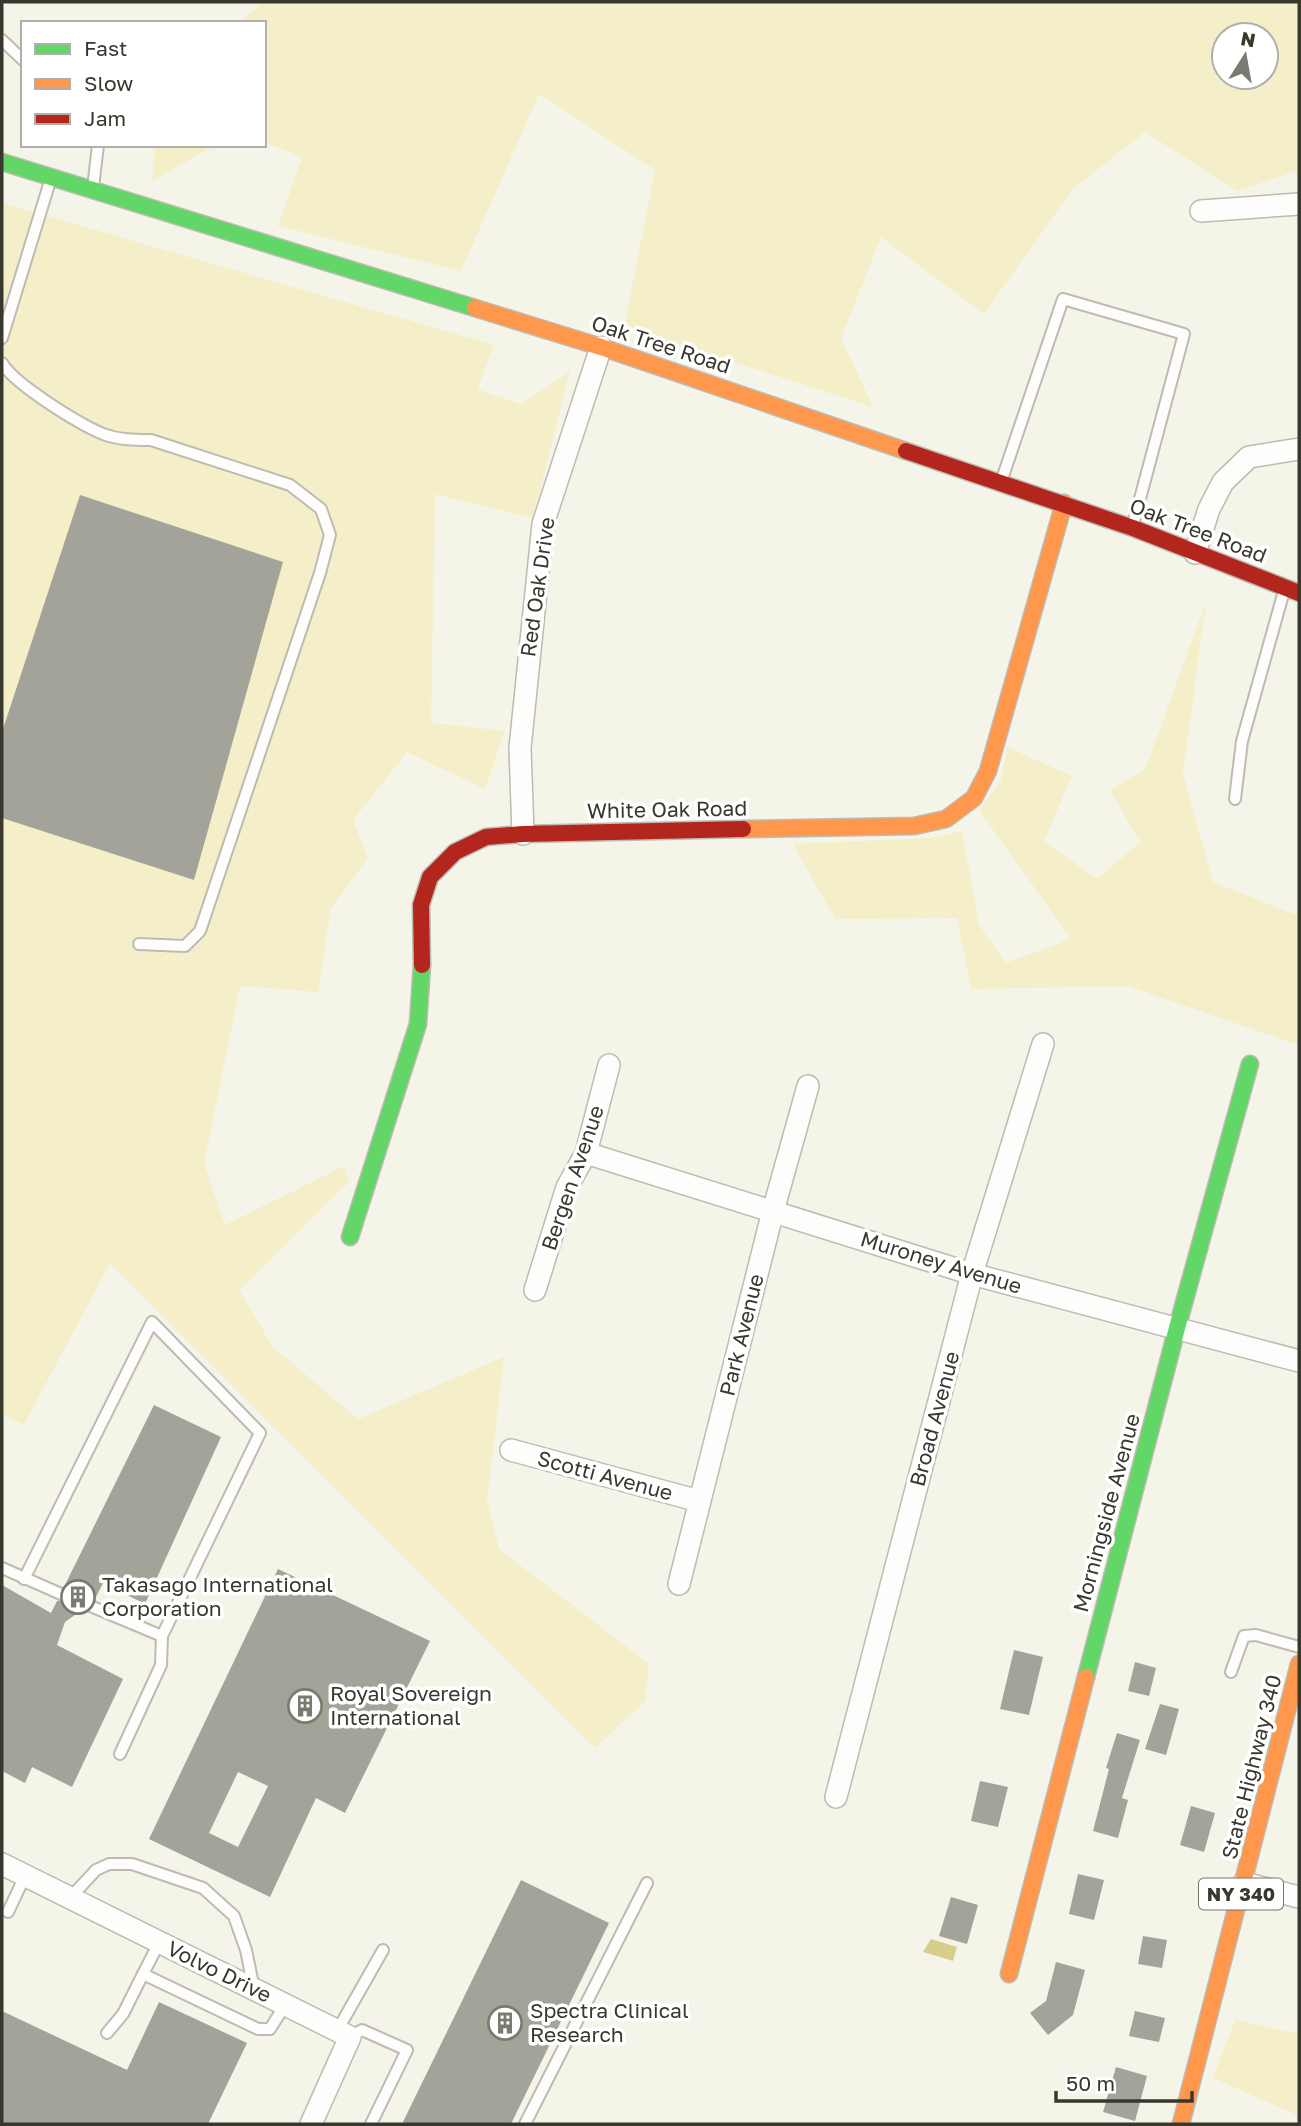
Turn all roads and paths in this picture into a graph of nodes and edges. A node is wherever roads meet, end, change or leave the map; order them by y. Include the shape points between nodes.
1 (2, 40) edge
2 (21, 58) edge
3 (98, 147) edge
4 (2, 162) edge
5 (51, 178) junction
6 (93, 191) junction
7 (1299, 204) edge
8 (1201, 211) dead end
9 (2, 338) edge
10 (601, 347) junction
11 (2, 363) edge
12 (1299, 449) edge
13 (1001, 481) junction
14 (1064, 503) junction
15 (1133, 527) junction
16 (1195, 553) junction
17 (1292, 590) edge
18 (1235, 799) dead end
19 (523, 834) junction
20 (139, 944) dead end
21 (1043, 1044) dead end
22 (1250, 1064) dead end
23 (609, 1065) dead end
24 (808, 1086) dead end
25 (586, 1153) junction
26 (773, 1211) junction
27 (350, 1237) dead end
28 (972, 1274) junction
29 (535, 1290) dead end
30 (1177, 1328) junction
31 (1299, 1361) edge
32 (511, 1450) dead end
33 (699, 1502) junction
34 (2, 1568) edge
35 (24, 1579) junction
36 (679, 1584) dead end
37 (61, 1594) dead end
38 (88, 1605) dead end
39 (162, 1636) junction
40 (1299, 1647) edge
41 (1299, 1664) edge
42 (1231, 1672) dead end
43 (120, 1754) dead end
44 (836, 1797) dead end
45 (2, 1864) edge
46 (25, 1876) junction
47 (647, 1883) dead end
48 (1244, 1884) junction
49 (1299, 1897) edge
50 (70, 1898) junction
51 (8, 1912) dead end
52 (159, 1942) junction
53 (383, 1950) dead end
54 (143, 1974) junction
55 (1009, 1974) dead end
56 (254, 1989) junction
57 (285, 2005) junction
58 (107, 2033) dead end
59 (343, 2034) junction
60 (311, 2124) edge
61 (371, 2124) edge
62 (525, 2124) edge
63 (1181, 2124) edge

1 - 2 lane
3 - 6 lane
4 - 5 street, Oak Tree Road
5 - 6 street, Oak Tree Road
5 - 9 lane
6 - 10 street, Oak Tree Road
7 - 8 street
10 - 13 street, Oak Tree Road
10 - 19 street, Red Oak Drive via 543,524 520,748
11 - 20 lane via 14,378 104,435 151,440 289,485 321,509 330,535 200,931 185,946
12 - 16 street via 1249,457 1223,482
13 - 14 street, Oak Tree Road
13 - 15 lane via 1063,299 1184,334
14 - 15 street, Oak Tree Road
14 - 19 street, White Oak Road via 988,771 974,798 946,819 914,826
15 - 16 street, Oak Tree Road
16 - 17 street, Oak Tree Road
17 - 18 lane via 1242,741
19 - 27 street, White Oak Road via 486,837 455,852 430,877 421,905 418,1024
21 - 28 street, Broad Avenue
22 - 30 street, Morningside Avenue
23 - 25 street, Bergen Avenue
24 - 26 street, Park Avenue
25 - 26 street, Muroney Avenue
25 - 29 street, Bergen Avenue via 567,1187
26 - 28 street, Muroney Avenue
26 - 33 street, Park Avenue
28 - 30 street, Muroney Avenue
28 - 44 street, Broad Avenue
30 - 31 street, Muroney Avenue
30 - 55 street, Morningside Avenue
32 - 33 street, Scotti Avenue
33 - 36 street, Park Avenue
34 - 35 lane
35 - 37 lane
35 - 39 lane via 152,1322 260,1433
38 - 39 lane
39 - 43 lane via 161,1665
40 - 42 lane via 1244,1636
41 - 48 street, State Highway 340 / NY 340
45 - 46 street, Volvo Drive
46 - 50 street, Volvo Drive
46 - 51 lane
47 - 62 lane
48 - 49 street
48 - 63 street, State Highway 340 / NY 340
50 - 52 street, Volvo Drive
50 - 56 lane via 96,1870 109,1864 132,1864 203,1888 234,1916
52 - 54 lane
52 - 56 street, Volvo Drive
53 - 59 lane
54 - 57 lane via 258,2029 270,2029
54 - 58 lane via 123,2014
56 - 57 street, Volvo Drive
57 - 59 street, Volvo Drive
59 - 60 street
59 - 61 lane via 362,2030 407,2050

